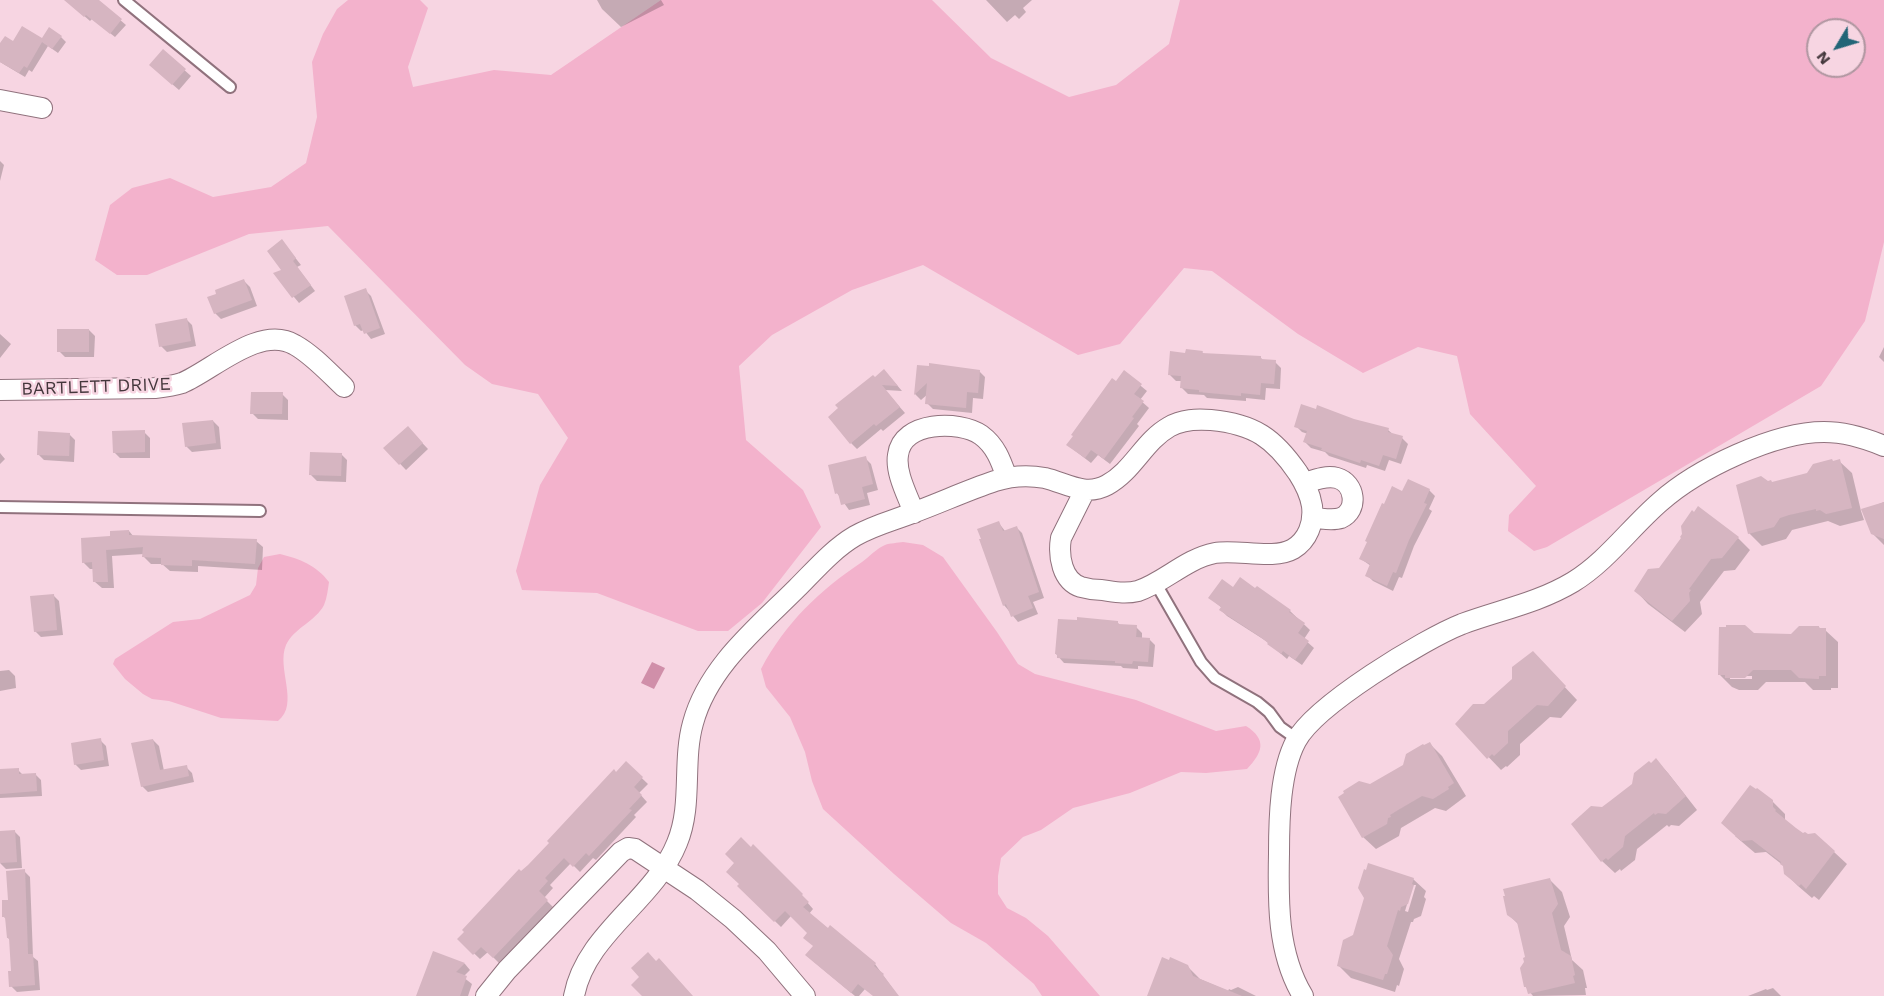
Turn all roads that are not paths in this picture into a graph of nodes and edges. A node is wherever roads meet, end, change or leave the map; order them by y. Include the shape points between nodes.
1 (124, 0) edge
2 (230, 87) dead end
3 (0, 100) edge
4 (42, 108) dead end
5 (344, 387) dead end
6 (0, 390) edge
7 (1884, 446) edge
8 (1007, 478) junction
9 (1304, 483) junction
10 (1085, 490) junction
11 (0, 507) edge
12 (260, 511) dead end
13 (914, 513) junction
14 (1313, 518) junction
15 (1155, 582) junction
16 (1297, 739) junction
17 (664, 868) junction
18 (486, 996) edge
19 (574, 996) edge
20 (805, 996) edge
21 (1303, 996) edge

1 - 2 lane
3 - 4 street
5 - 6 street, BARTLETT DRIVE via 295,344 272,340 241,349 188,380 167,387
7 - 16 street via 1838,433 1806,433 1772,441 1723,462 1662,500 1609,554 1573,582 1428,641 1327,707
8 - 10 street via 1045,478
8 - 13 street
8 - 13 street via 998,454 978,433 951,426 923,429 903,441 897,457
9 - 10 street via 1282,450 1262,434 1230,422 1190,420 1173,424 1162,432 1112,482
9 - 14 street
9 - 14 street via 1336,477 1347,484 1352,495 1351,507 1343,516
10 - 15 street via 1061,538 1061,560 1067,577 1080,587 1119,593
11 - 12 lane
13 - 17 street via 864,531 840,546 720,669 691,728 683,824
14 - 15 street via 1307,536 1288,551 1213,554
15 - 16 lane via 1201,662 1215,678 1257,702
16 - 21 street via 1282,799 1279,883 1287,962
17 - 18 street via 634,849 621,852
17 - 19 street via 586,963
17 - 20 street via 741,926

